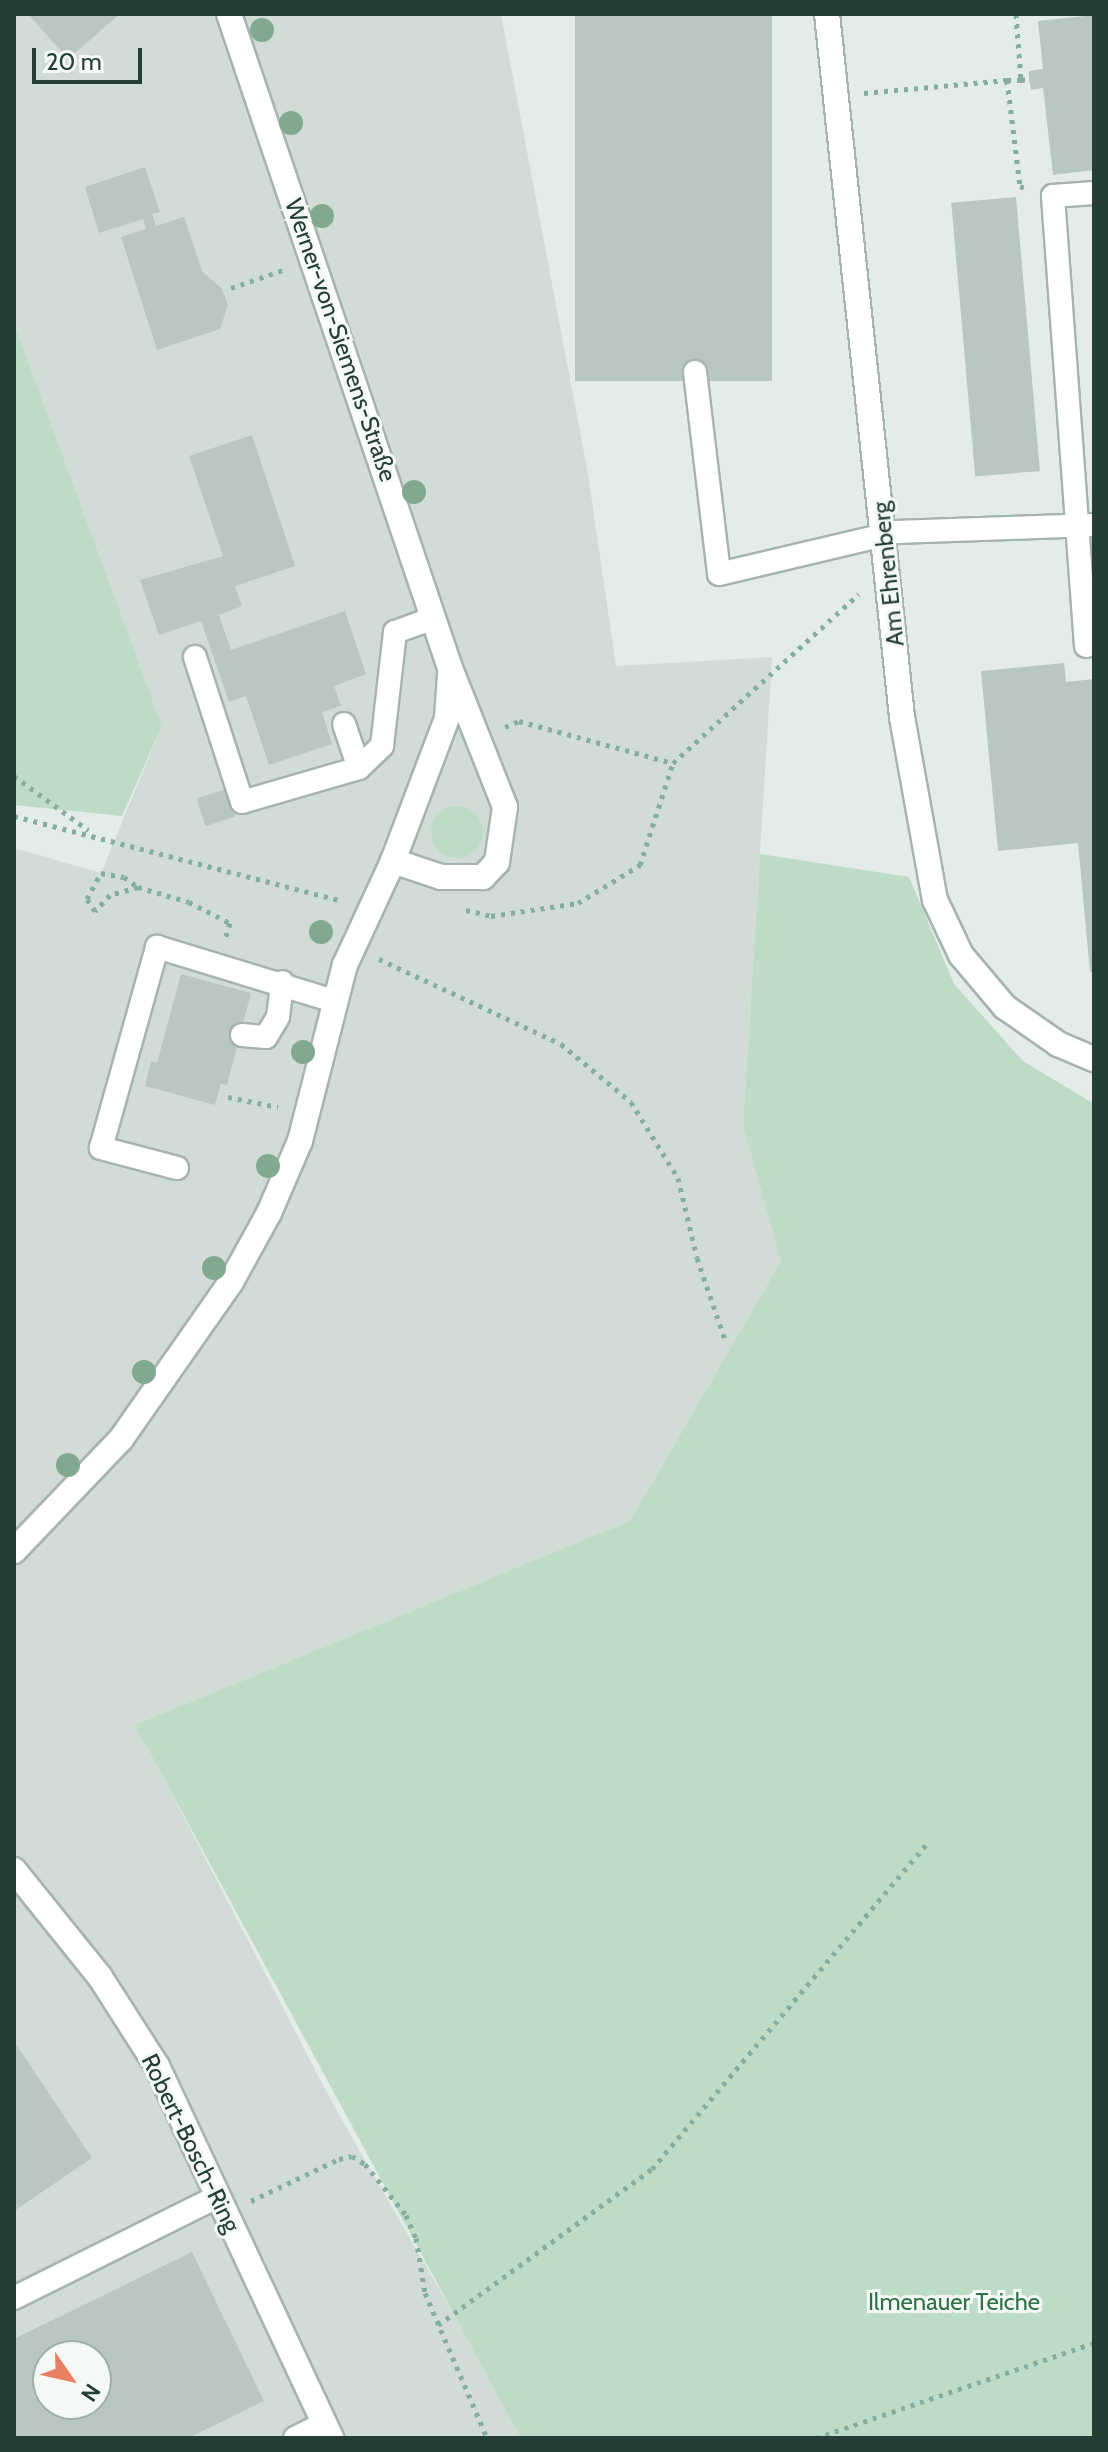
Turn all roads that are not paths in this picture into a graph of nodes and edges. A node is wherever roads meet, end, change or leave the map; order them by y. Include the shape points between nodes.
1 (229, 14) edge
2 (827, 14) edge
3 (1094, 193) edge
4 (695, 372) dead end
5 (1084, 525) edge
6 (885, 535) junction
7 (434, 618) junction
8 (1086, 646) dead end
9 (195, 657) dead end
10 (450, 668) junction
11 (344, 724) dead end
12 (359, 768) junction
13 (393, 861) junction
14 (282, 982) junction
15 (334, 1001) junction
16 (242, 1035) dead end
17 (1094, 1059) edge
18 (177, 1168) dead end
19 (14, 1551) edge
20 (14, 1870) edge
21 (221, 2206) junction
22 (14, 2298) edge
23 (327, 2431) edge
24 (295, 2438) edge

1 - 7 street, Werner-von-Siemens-Straße
2 - 6 street, Am Ehrenberg
3 - 5 lane via 1053,196
4 - 6 lane via 719,574
5 - 6 lane
5 - 8 lane
6 - 17 street, Am Ehrenberg via 902,717 935,900 961,955 1005,1007 1058,1044
7 - 10 street, Werner-von-Siemens-Straße
7 - 12 lane via 395,632 382,746
9 - 12 lane via 242,802
10 - 13 street, Werner-von-Siemens-Straße via 447,718
10 - 13 street, Werner-von-Siemens-Straße via 505,807 497,862 483,877 441,877
11 - 12 lane
13 - 15 street, Werner-von-Siemens-Straße
14 - 15 lane
14 - 16 lane via 278,1017 266,1037
14 - 18 lane via 157,947 101,1148
15 - 19 street, Werner-von-Siemens-Straße via 307,1113 269,1213 184,1352 121,1439
20 - 21 street, Robert-Bosch-Ring via 123,2009 157,2066
21 - 22 lane
21 - 23 street, Robert-Bosch-Ring
23 - 24 lane

